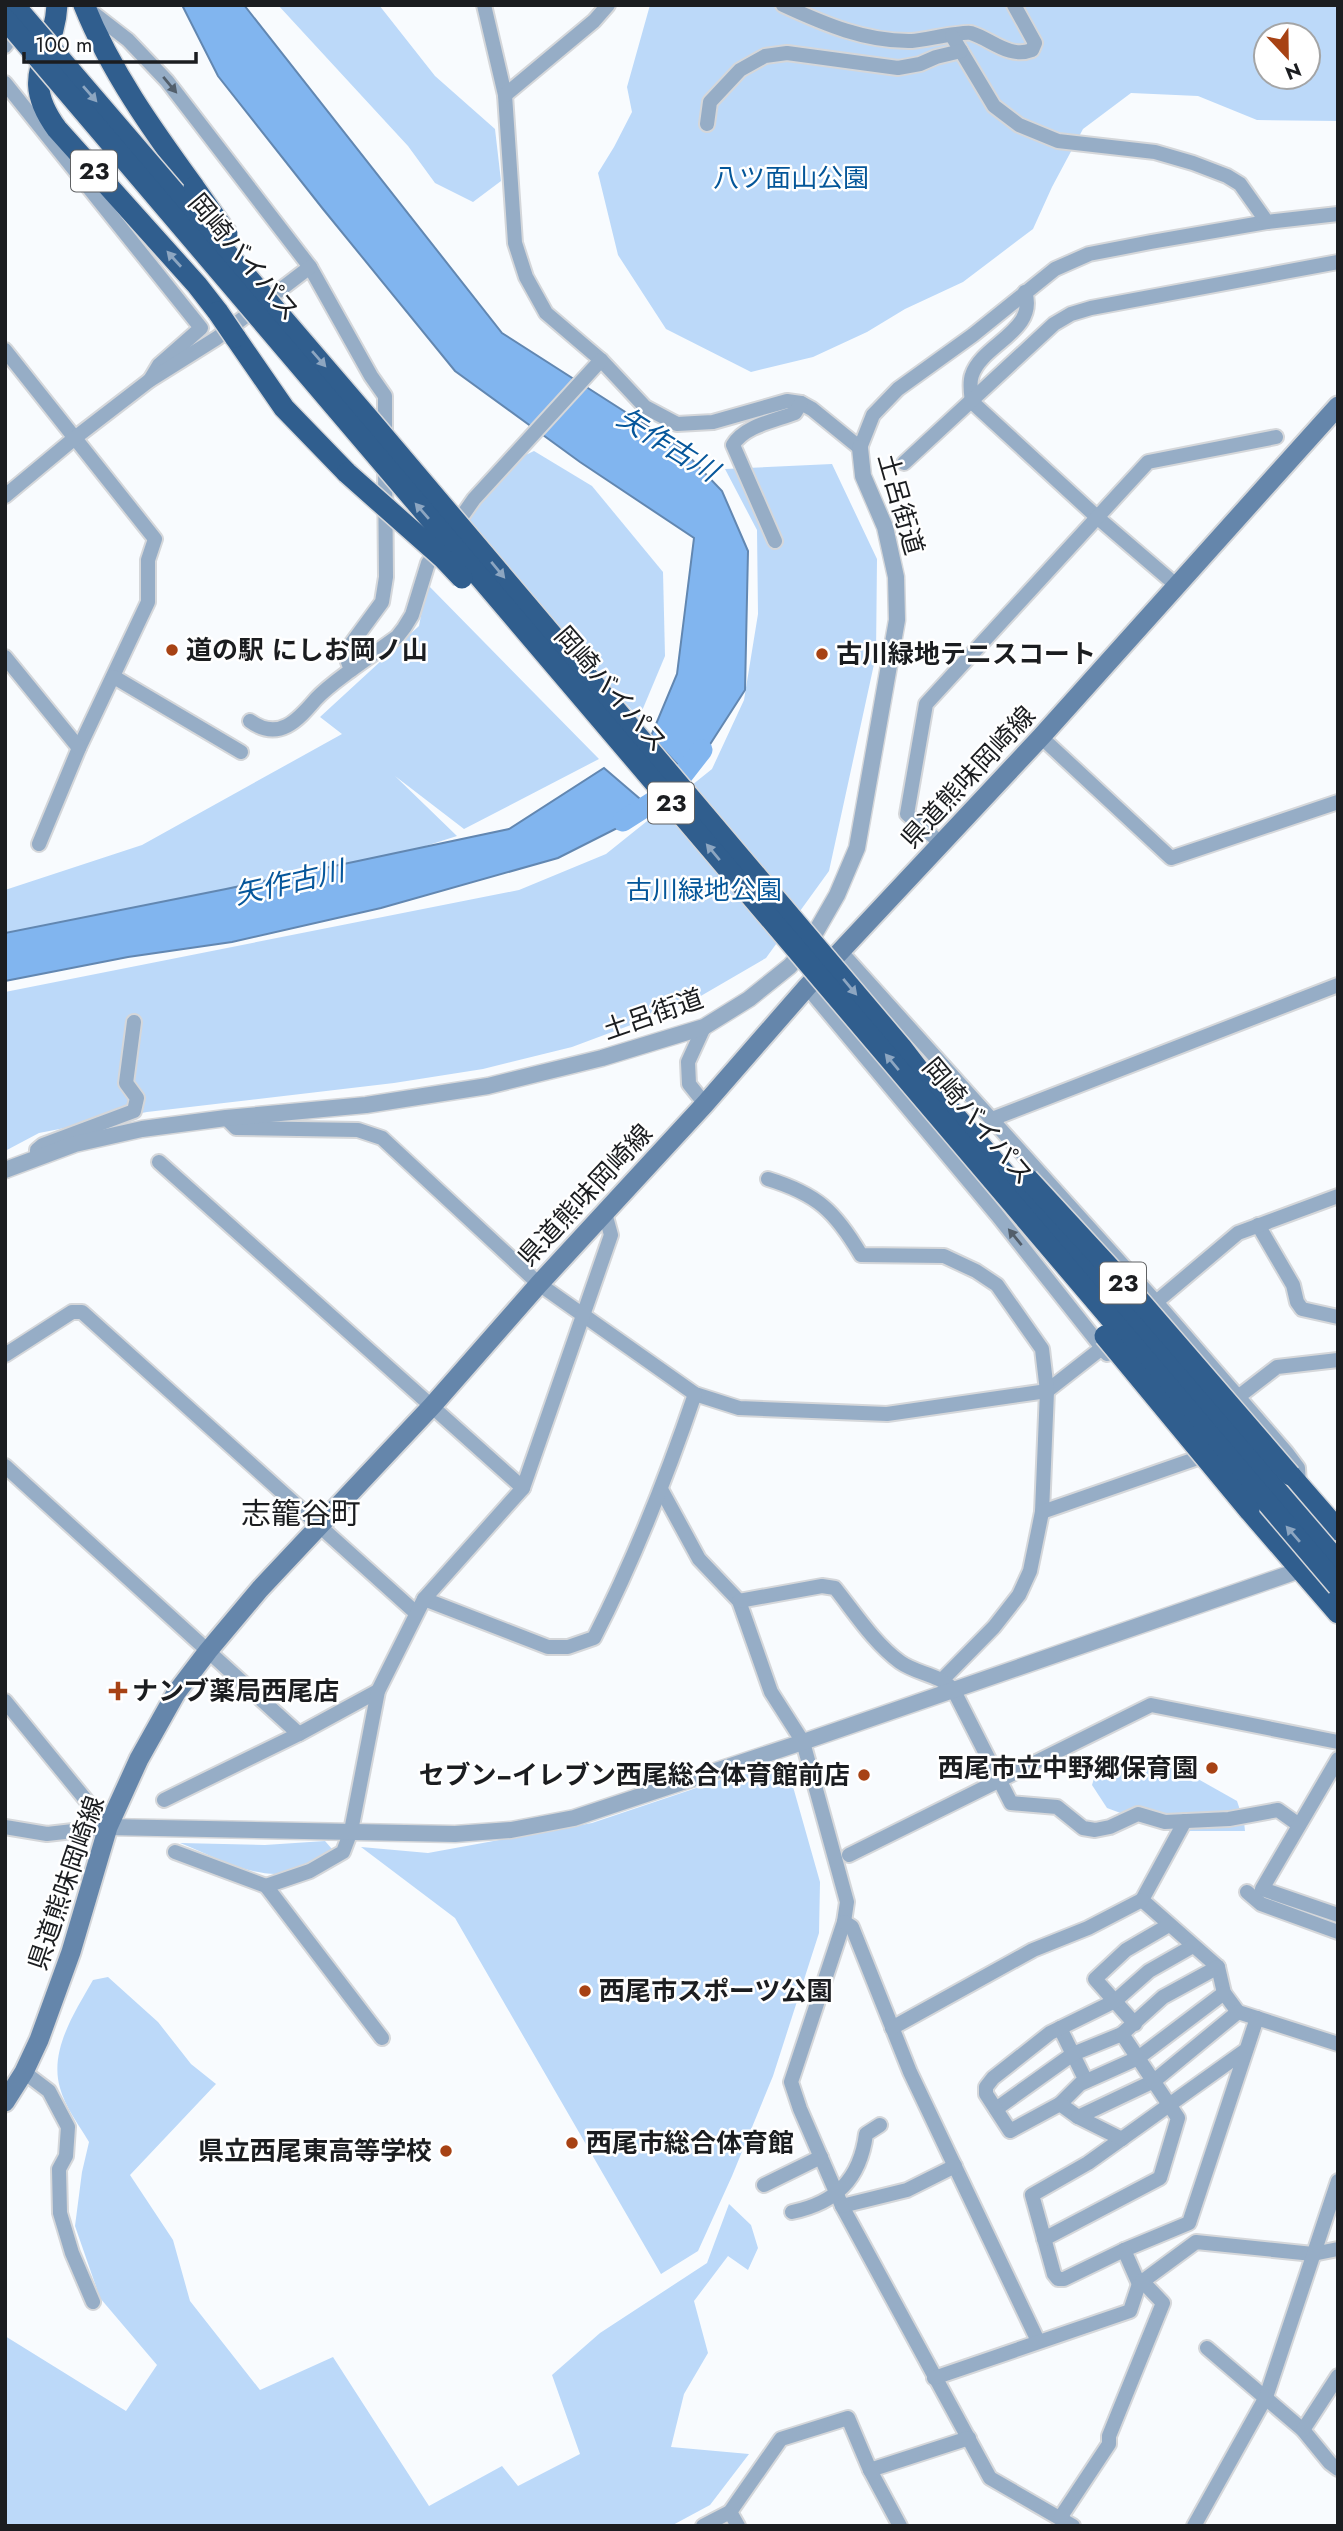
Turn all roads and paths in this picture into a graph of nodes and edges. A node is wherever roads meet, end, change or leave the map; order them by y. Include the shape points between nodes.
1 (14, 5) edge
2 (608, 5) edge
3 (783, 5) edge
4 (1014, 5) edge
5 (84, 6) edge
6 (485, 7) edge
7 (58, 11) edge
8 (5, 19) edge
9 (952, 36) junction
10 (5, 46) edge
11 (961, 51) junction
12 (5, 83) edge
13 (505, 95) junction
14 (707, 124) dead end
15 (1338, 214) edge
16 (1267, 222) junction
17 (1338, 262) edge
18 (310, 267) junction
19 (1025, 292) junction
20 (281, 315) junction
21 (5, 350) edge
22 (601, 360) junction
23 (150, 380) junction
24 (801, 402) junction
25 (972, 402) junction
26 (1338, 407) edge
27 (873, 415) junction
28 (839, 431) junction
29 (76, 437) junction
30 (1276, 437) dead end
31 (860, 448) junction
32 (904, 463) dead end
33 (5, 496) edge
34 (1098, 519) junction
35 (775, 541) dead end
36 (1177, 585) junction
37 (5, 657) edge
38 (351, 670) junction
39 (114, 677) junction
40 (597, 715) junction
41 (250, 721) dead end
42 (1041, 737) junction
43 (79, 748) junction
44 (241, 752) dead end
45 (1338, 802) edge
46 (39, 844) dead end
47 (942, 844) junction
48 (841, 952) junction
49 (1338, 985) edge
50 (807, 987) junction
51 (134, 1022) dead end
52 (704, 1027) junction
53 (944, 1102) junction
54 (705, 1104) junction
55 (226, 1118) junction
56 (992, 1119) junction
57 (963, 1147) junction
58 (37, 1158) junction
59 (159, 1162) dead end
60 (5, 1170) edge
61 (768, 1179) dead end
62 (1338, 1196) edge
63 (605, 1213) junction
64 (1258, 1226) junction
65 (539, 1284) junction
66 (1156, 1302) junction
67 (581, 1315) junction
68 (1338, 1317) edge
69 (1102, 1349) junction
70 (5, 1355) edge
71 (1338, 1360) edge
72 (1047, 1391) junction
73 (695, 1394) junction
74 (1238, 1397) junction
75 (432, 1406) junction
76 (1195, 1459) junction
77 (5, 1466) edge
78 (1295, 1480) junction
79 (523, 1488) junction
80 (662, 1491) junction
81 (1042, 1512) junction
82 (320, 1526) junction
83 (1338, 1530) edge
84 (1272, 1537) junction
85 (1338, 1560) edge
86 (1300, 1569) junction
87 (1338, 1586) edge
88 (424, 1599) junction
89 (739, 1601) junction
90 (415, 1612) junction
91 (1338, 1613) edge
92 (208, 1651) junction
93 (948, 1684) junction
94 (378, 1691) junction
95 (5, 1701) edge
96 (299, 1734) junction
97 (803, 1742) junction
98 (1338, 1742) edge
99 (1338, 1759) edge
100 (999, 1779) junction
101 (164, 1800) dead end
102 (1185, 1821) junction
103 (1299, 1825) junction
104 (5, 1827) edge
105 (108, 1827) junction
106 (351, 1831) junction
107 (174, 1852) dead end
108 (849, 1854) dead end
109 (266, 1886) junction
110 (1247, 1892) dead end
111 (1142, 1900) junction
112 (1338, 1915) edge
113 (845, 1922) junction
114 (1169, 1925) junction
115 (1338, 1932) edge
116 (1193, 1946) junction
117 (1217, 1967) junction
118 (1224, 1993) junction
119 (1115, 2001) junction
120 (1238, 2012) junction
121 (1257, 2018) junction
122 (1135, 2024) junction
123 (892, 2028) junction
124 (1060, 2028) junction
125 (1122, 2034) junction
126 (382, 2038) dead end
127 (1338, 2044) edge
128 (1246, 2050) junction
129 (1073, 2054) junction
130 (1138, 2058) junction
131 (23, 2072) junction
132 (1086, 2081) junction
133 (1154, 2081) junction
134 (5, 2102) edge
135 (1060, 2104) junction
136 (1170, 2105) junction
137 (996, 2109) junction
138 (1078, 2117) junction
139 (880, 2125) dead end
140 (1122, 2139) junction
141 (821, 2157) junction
142 (955, 2166) junction
143 (1338, 2181) edge
144 (764, 2185) dead end
145 (839, 2200) junction
146 (792, 2212) dead end
147 (1044, 2239) junction
148 (1338, 2249) edge
149 (1124, 2250) junction
150 (1313, 2254) junction
151 (1140, 2282) junction
152 (93, 2302) dead end
153 (1038, 2341) junction
154 (1207, 2348) dead end
155 (1338, 2376) edge
156 (934, 2378) junction
157 (1266, 2397) junction
158 (1303, 2430) junction
159 (969, 2438) junction
160 (1338, 2469) edge
161 (870, 2470) junction
162 (730, 2512) junction
163 (1066, 2522) edge
164 (703, 2526) edge
165 (738, 2526) edge
166 (900, 2526) edge
167 (1194, 2526) edge

1 -> 20 highway, 岡崎バイパス / 23, bridge
2 - 13 street
3 - 9 street via 864,37 901,41
4 - 9 street via 1035,43 1032,50 1008,50 970,33
5 -> 18 street via 128,40 167,81
5 - 20 highway, 23, bridge via 125,86 280,302
6 - 13 street
7 - 10 street via 19,25
40 -> 7 highway, 23, bridge via 587,713 444,559 347,473 284,408 197,285 57,130 45,114 37,77
40 -> 8 highway, 岡崎バイパス / 23, bridge
9 - 11 street
11 - 14 street via 898,68 787,53 765,56 740,70 710,102
11 - 16 street via 994,106 1019,125 1058,141 1155,152 1216,171 1240,184
12 - 23 street via 201,328 159,365
13 - 22 street via 515,243 526,278 546,313
15 - 16 street
16 - 19 street via 1089,254 1055,269
17 - 25 street via 1071,314 1054,324
18 - 23 street via 217,338
18 - 38 street via 385,396 386,577 382,602 349,647
19 - 25 street via 1027,307 1021,321 984,356 971,377
19 - 27 street via 898,389
20 -> 53 highway, 岡崎バイパス / 23, bridge
21 - 29 street
22 - 24 street via 645,407 677,424 713,422 787,401
22 - 38 street via 474,499 428,563 404,628
23 - 29 street
24 - 28 street
24 - 35 street via 795,413 748,430 733,445
25 - 32 street
25 - 34 street
26 - 36 main road, 県道熊味岡崎線
27 - 28 street via 853,432
27 - 31 street
28 - 31 street
29 - 33 street
29 - 39 street via 155,539 148,560 148,602
30 - 34 street via 1148,462
31 - 52 street, 土呂街道 via 863,476 886,527 896,577 897,620 857,848 810,942 790,966
34 - 36 street
34 - 47 street via 926,704 907,814
36 - 42 main road, 県道熊味岡崎線
37 - 43 street
38 - 41 street via 296,722 272,729
39 - 43 street
39 - 44 street
57 -> 40 highway, 岡崎バイパス / 23, bridge
42 - 45 street via 1171,858
42 - 47 main road, 県道熊味岡崎線
43 - 46 street
47 - 48 main road, 県道熊味岡崎線
48 - 50 main road, 県道熊味岡崎線
48 - 56 street
49 - 56 street
50 - 54 main road, 県道熊味岡崎線
69 -> 50 street
51 - 58 street via 126,1083 137,1098 136,1109 43,1145
52 - 54 street via 688,1062 689,1084
52 - 55 street, 土呂街道 via 488,1086 366,1105
53 - 78 highway, 23, bridge via 981,1128 1132,1292
53 - 85 highway, 岡崎バイパス / 23, bridge
54 - 63 main road, 県道熊味岡崎線
55 - 58 street, 土呂街道 via 142,1129
55 - 65 street via 236,1128 358,1130 382,1138
56 - 66 street
57 - 84 highway, 23, bridge via 970,1163 1093,1322
87 -> 57 highway, 岡崎バイパス / 23, bridge
58 - 60 street
59 - 75 street
61 - 72 street via 816,1199 843,1225 861,1255 944,1256 997,1285 1042,1349
62 - 64 street
63 - 65 main road, 県道熊味岡崎線
63 - 67 street via 611,1235
64 - 66 street via 1238,1233
64 - 68 street via 1302,1309
65 - 67 street
65 - 75 main road, 県道熊味岡崎線
66 - 69 street
66 - 74 street
67 - 73 street
67 - 79 street
69 - 72 street
69 - 76 street
70 - 82 street via 72,1312 82,1312
71 - 74 street via 1277,1367
72 - 73 street via 887,1414 739,1408
72 - 81 street
73 - 80 street
74 - 78 street via 1297,1468
75 - 79 street
75 - 82 main road, 県道熊味岡崎線
76 - 81 street
76 - 84 street via 1255,1529
77 - 92 street
78 - 83 highway, 23
79 - 88 street
80 - 88 street via 594,1637 568,1647 548,1647
80 - 89 street via 699,1559
81 - 93 street via 1030,1571 1019,1595
82 - 90 street
82 - 92 main road, 県道熊味岡崎線
84 - 86 highway, 23
85 - 86 street
86 - 91 highway, 23
86 - 93 street
88 - 90 street
89 - 93 street via 822,1586 835,1588 883,1648 902,1664
89 - 97 street via 771,1692
90 - 94 street
92 - 96 street
92 - 105 main road, 県道熊味岡崎線 via 176,1693
93 - 97 street
93 - 100 street
94 - 96 street
94 - 106 street
95 - 105 street
96 - 101 street
97 - 106 street via 574,1818 455,1834
97 - 113 street via 847,1902
98 - 100 street via 1151,1704
99 - 103 street
100 - 102 street via 1011,1803 1057,1807 1083,1828 1110,1827 1138,1814 1165,1822
100 - 108 street
102 - 103 street via 1278,1810
102 - 111 street
103 - 112 street via 1262,1889
104 - 105 street via 47,1834
105 - 106 street
105 - 131 main road, 県道熊味岡崎線 via 71,1952
106 - 109 street via 343,1852 310,1871
107 - 109 street
109 - 126 street
110 - 115 street via 1261,1904
111 - 114 street
111 - 123 street via 1033,1950
113 - 123 street via 852,1927
113 - 141 street via 791,2082
114 - 116 street
114 - 119 street via 1126,1950 1095,1979
116 - 117 street
116 - 119 street via 1149,1971
117 - 118 street
117 - 122 street via 1163,1997
118 - 120 street
118 - 130 street
119 - 122 street
119 - 124 street
120 - 121 street
120 - 133 street
121 - 127 street
121 - 128 street
122 - 125 street
123 - 142 street
124 - 129 street
124 - 137 street via 993,2077 986,2094
125 - 129 street
125 - 130 street
128 - 136 street
128 - 149 street via 1189,2223
129 - 132 street
129 - 137 street
130 - 132 street
130 - 133 street
131 - 134 main road, 県道熊味岡崎線
131 - 152 street via 49,2091 68,2127 60,2169 60,2213
132 - 135 street
133 - 136 street
133 - 138 street
135 - 137 street via 1010,2131
135 - 138 street
136 - 140 street
136 - 147 street via 1178,2118 1160,2178
138 - 140 street
139 - 145 street via 866,2134 864,2149
140 - 147 street via 1032,2195
141 - 144 street
141 - 145 street
142 - 145 street via 907,2190
142 - 153 street
143 - 150 street
145 - 146 street
145 - 156 street
147 - 149 street via 1058,2279
148 - 150 street
149 - 151 street
150 - 151 street via 1196,2242
150 - 157 street
151 - 153 street via 1130,2311
151 - 163 street via 1163,2303 1109,2444
153 - 156 street
154 - 157 street
155 - 158 street
156 - 159 street
157 - 158 street
157 - 167 street
158 - 160 street
159 - 161 street
159 - 163 street via 990,2478
161 - 162 street via 848,2418 782,2439
161 - 166 street
162 - 164 street
162 - 165 street

